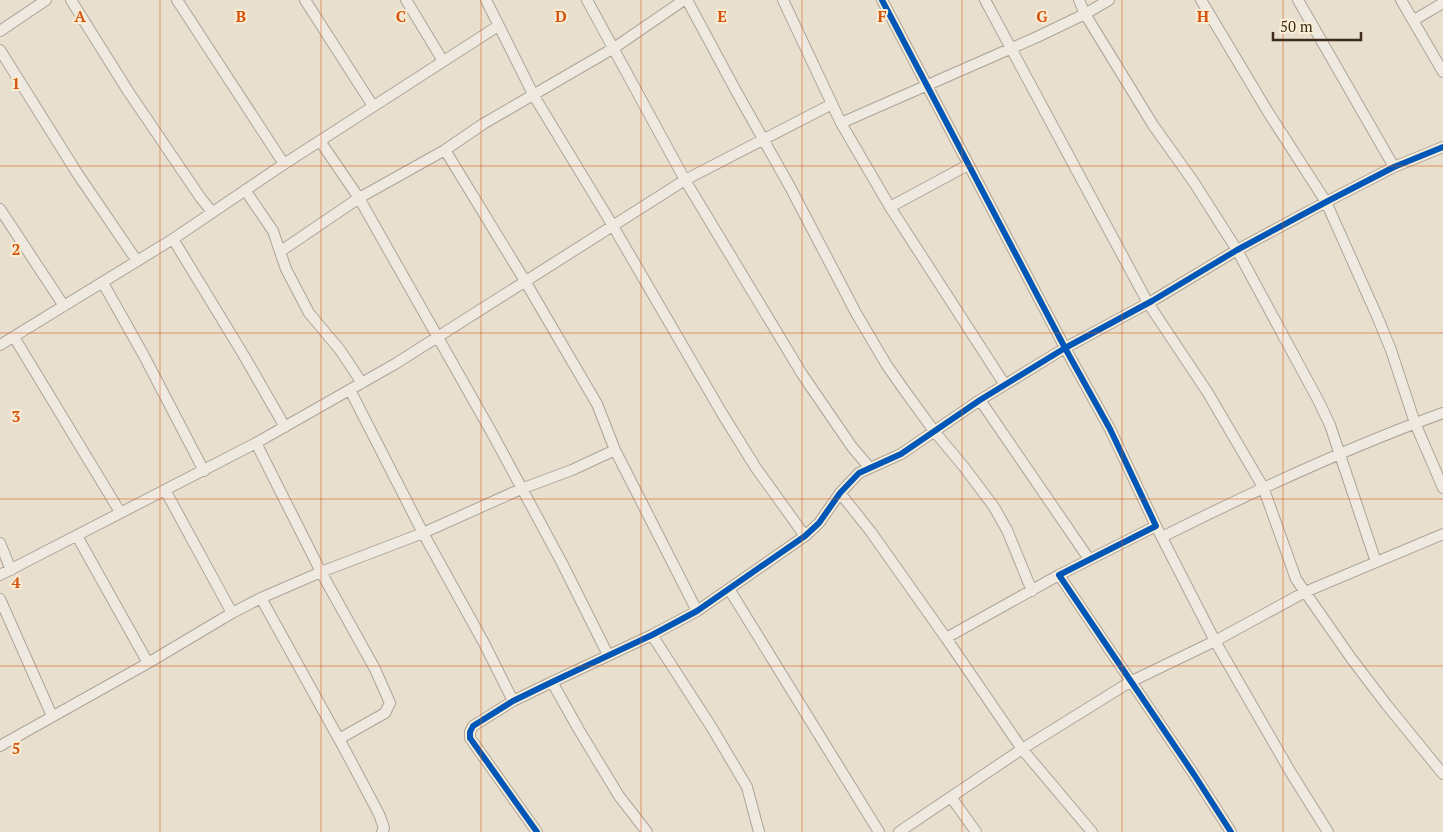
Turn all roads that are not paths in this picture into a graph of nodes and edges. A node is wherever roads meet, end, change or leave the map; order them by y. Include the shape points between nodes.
1 (46, 0) edge
2 (71, 0) edge
3 (177, 0) edge
4 (305, 0) edge
5 (406, 0) edge
6 (486, 0) edge
7 (587, 0) edge
8 (685, 0) edge
9 (783, 0) edge
10 (882, 0) edge
11 (984, 0) edge
12 (1079, 0) edge
13 (1109, 0) edge
14 (1201, 0) edge
15 (1298, 0) edge
16 (1401, 0) edge
17 (1443, 3) edge
18 (1086, 14) junction
19 (1414, 20) junction
20 (498, 26) junction
21 (0, 31) edge
22 (614, 48) junction
23 (1010, 48) junction
24 (0, 50) edge
25 (443, 61) junction
26 (1443, 72) edge
27 (926, 84) junction
28 (534, 96) junction
29 (832, 104) junction
30 (373, 106) junction
31 (841, 123) junction
32 (764, 140) junction
33 (320, 141) junction
34 (1443, 147) edge
35 (445, 150) junction
36 (284, 164) junction
37 (968, 165) junction
38 (1394, 167) junction
39 (685, 180) junction
40 (245, 190) junction
41 (359, 198) junction
42 (1326, 202) junction
43 (890, 207) junction
44 (0, 210) edge
45 (212, 212) junction
46 (612, 226) junction
47 (173, 239) junction
48 (1238, 250) junction
49 (281, 252) junction
50 (137, 261) junction
51 (525, 281) junction
52 (103, 283) junction
53 (1148, 303) junction
54 (64, 306) junction
55 (14, 336) junction
56 (437, 336) junction
57 (0, 345) edge
58 (1065, 348) junction
59 (362, 383) junction
60 (1005, 385) junction
61 (350, 390) junction
62 (980, 400) junction
63 (1443, 413) edge
64 (1415, 423) junction
65 (285, 426) junction
66 (934, 431) junction
67 (256, 444) junction
68 (615, 450) junction
69 (1340, 454) junction
70 (870, 468) junction
71 (204, 471) junction
72 (1263, 487) junction
73 (1443, 488) edge
74 (521, 489) junction
75 (165, 490) junction
76 (840, 493) junction
77 (120, 512) junction
78 (1156, 526) junction
79 (423, 533) junction
80 (1443, 534) edge
81 (77, 536) junction
82 (805, 536) junction
83 (1162, 537) junction
84 (0, 543) edge
85 (1089, 559) junction
86 (1376, 562) junction
87 (11, 570) junction
88 (321, 572) junction
89 (0, 575) edge
90 (1059, 575) junction
91 (729, 589) junction
92 (1032, 591) junction
93 (1305, 592) junction
94 (261, 598) junction
95 (0, 599) edge
96 (698, 611) junction
97 (232, 613) junction
98 (652, 635) junction
99 (946, 638) junction
100 (1215, 641) junction
101 (608, 654) junction
102 (148, 663) junction
103 (552, 682) junction
104 (1130, 682) junction
105 (513, 702) junction
106 (52, 716) junction
107 (339, 739) junction
108 (0, 746) edge
109 (1022, 749) junction
110 (1443, 774) edge
111 (951, 797) junction
112 (382, 832) edge
113 (537, 832) edge
114 (647, 832) edge
115 (759, 832) edge
116 (879, 832) edge
117 (899, 832) edge
118 (976, 832) edge
119 (1092, 832) edge
120 (1231, 832) edge
121 (1328, 832) edge

1 - 21 street
2 - 45 street via 128,91
3 - 36 street
4 - 30 street
5 - 25 street
6 - 20 street
7 - 22 street
8 - 22 street
8 - 32 street
9 - 29 street
10 - 27 street
11 - 23 street
12 - 18 street
13 - 18 street
14 - 42 street
15 - 38 street
16 - 19 street
17 - 19 street
18 - 23 street
18 - 48 street via 1153,124
19 - 26 street
20 - 25 street
20 - 28 street
22 - 28 street
22 - 39 street
23 - 27 street
23 - 53 street
24 - 50 street
25 - 30 street
27 - 31 street
27 - 37 street
28 - 35 street via 483,124
28 - 46 street
29 - 31 street
29 - 32 street
30 - 33 street
31 - 43 street
32 - 39 street
32 - 66 street via 856,314 886,364
33 - 36 street
33 - 41 street
34 - 38 street
35 - 41 street
35 - 51 street
36 - 40 street
37 - 43 street
37 - 58 street
38 - 42 street
39 - 46 street
39 - 70 street via 802,374
40 - 45 street
40 - 49 street via 273,231
41 - 49 street
41 - 56 street
42 - 48 street
42 - 64 street via 1391,350
43 - 60 street
44 - 54 street
45 - 47 street
46 - 51 street
46 - 82 street via 756,468
47 - 50 street
47 - 65 street
48 - 53 street
48 - 69 street via 1330,425
49 - 59 street via 309,313
50 - 52 street
51 - 56 street
51 - 68 street via 597,404
52 - 54 street
52 - 71 street
53 - 58 street
53 - 72 street via 1208,393
54 - 55 street
55 - 57 street
55 - 77 street
56 - 59 street
56 - 74 street
58 - 60 street
58 - 78 street via 1110,429
59 - 61 street
60 - 62 street
61 - 65 street
61 - 79 street
62 - 66 street
62 - 85 street
63 - 64 street
64 - 69 street
64 - 73 street
65 - 67 street
66 - 70 street via 901,454
66 - 92 street via 994,507
67 - 71 street
67 - 88 street
68 - 74 street
68 - 96 street
69 - 72 street
69 - 86 street
70 - 76 street via 859,473
71 - 75 street
72 - 83 street
72 - 93 street via 1296,579
74 - 79 street
74 - 101 street
75 - 77 street
75 - 97 street
76 - 82 street via 819,523
76 - 99 street
77 - 81 street
78 - 83 street
78 - 85 street
79 - 88 street
79 - 105 street
80 - 86 street
81 - 87 street
81 - 102 street
82 - 91 street
83 - 100 street
84 - 87 street
85 - 90 street
86 - 93 street
87 - 89 street
88 - 94 street
88 - 107 street via 375,669 390,703 385,713
90 - 92 street
90 - 104 street
91 - 96 street
91 - 116 street
92 - 99 street
93 - 100 street
93 - 110 street via 1351,658
94 - 97 street
94 - 107 street
95 - 106 street
96 - 98 street
97 - 102 street
98 - 101 street
98 - 115 street via 747,787
99 - 109 street
100 - 104 street
100 - 121 street
101 - 103 street
102 - 106 street
103 - 105 street
103 - 114 street via 619,796
104 - 109 street
104 - 120 street
105 - 113 street via 473,726 470,738
106 - 108 street
107 - 112 street via 379,814 384,828
109 - 111 street
109 - 119 street
111 - 117 street
111 - 118 street

